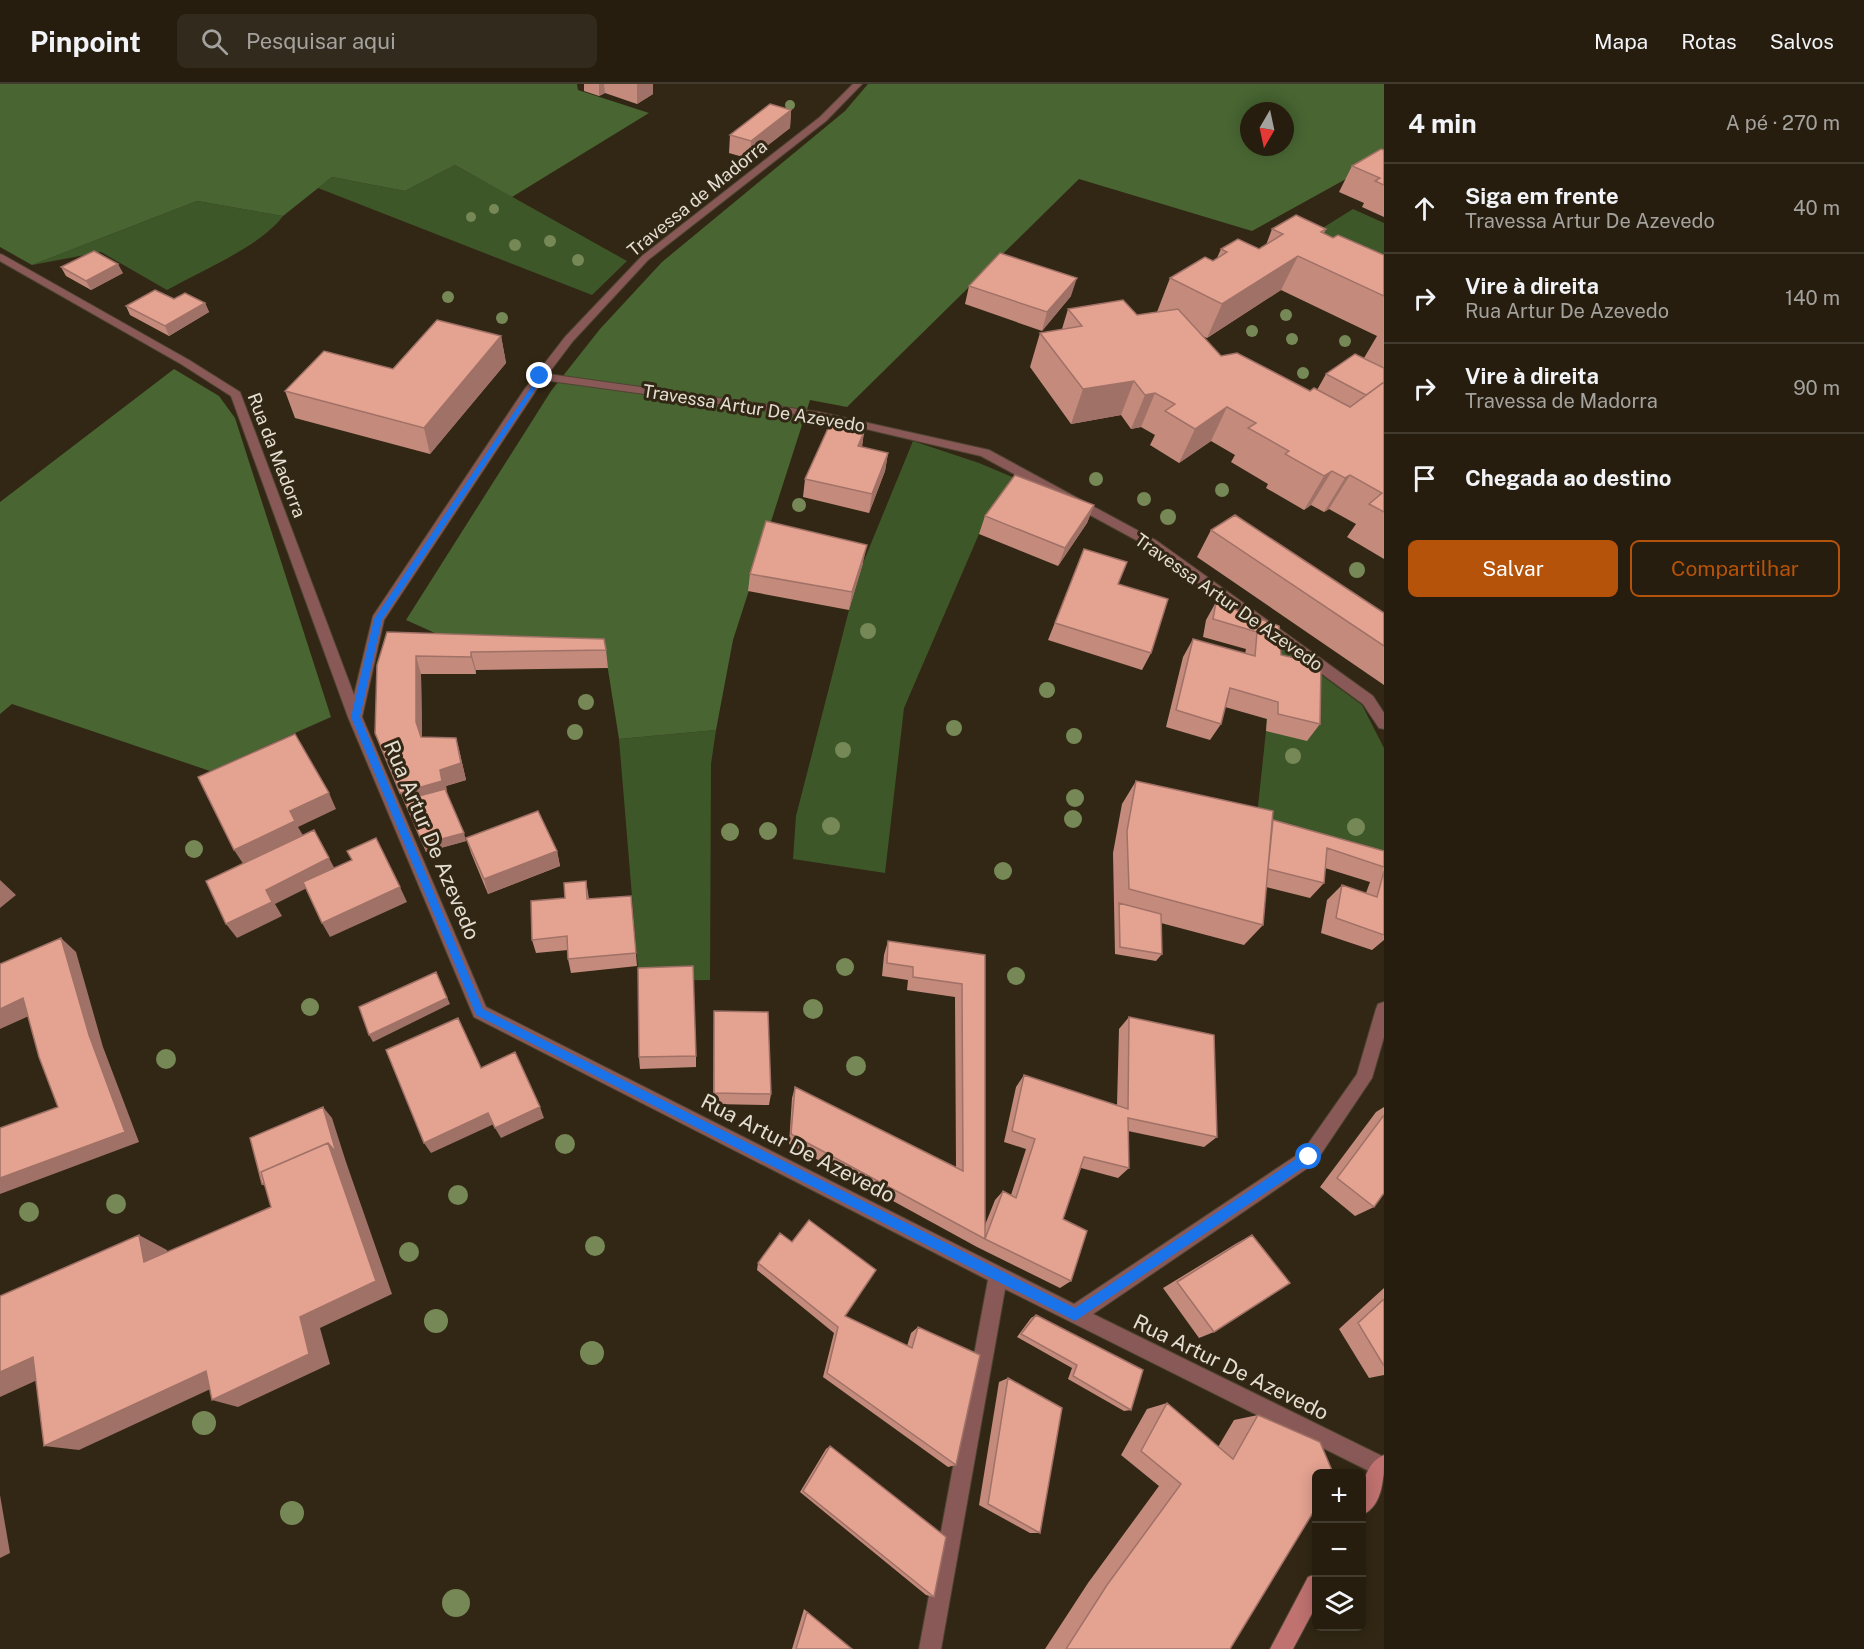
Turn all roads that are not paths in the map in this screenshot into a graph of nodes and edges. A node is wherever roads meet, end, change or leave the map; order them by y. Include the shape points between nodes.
1 (858, 84) edge
2 (0, 257) edge
3 (540, 376) junction
4 (355, 717) junction
5 (1384, 724) edge
6 (1384, 1009) edge
7 (998, 1274) junction
8 (1075, 1315) junction
9 (1383, 1466) edge
10 (1366, 1498) edge
11 (1312, 1594) edge
12 (930, 1649) edge
13 (1281, 1649) edge

1 - 3 street, Travessa de Madorra via 823,119 645,258 568,339
2 - 4 street, Rua da Madorra via 236,394
3 - 4 street, Travessa de Madorra via 378,619
3 - 5 street, Travessa Artur De Azevedo via 819,415 986,453 1153,544 1368,700
4 - 7 street, Rua Artur De Azevedo via 480,1012
6 - 8 street via 1364,1078 1309,1157
7 - 8 street, Rua Artur De Azevedo
7 - 12 street
8 - 9 street, Rua Artur De Azevedo
9 - 10 main road
11 - 13 main road

